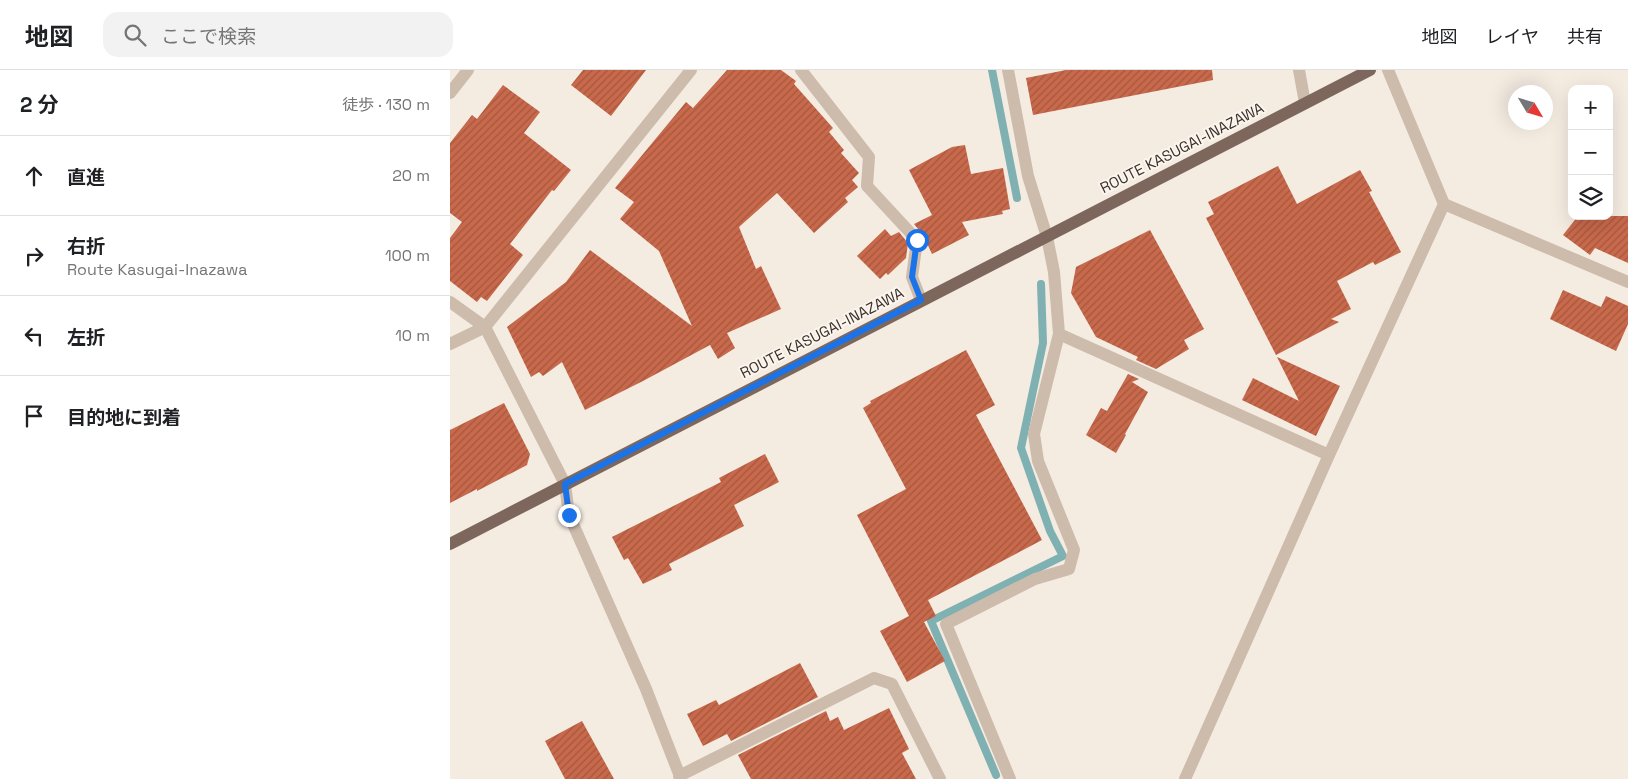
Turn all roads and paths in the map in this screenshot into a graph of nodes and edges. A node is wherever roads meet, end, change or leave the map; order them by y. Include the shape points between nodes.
1 (468, 70) edge
2 (691, 70) edge
3 (800, 70) edge
4 (1008, 70) edge
5 (1299, 70) edge
6 (1370, 70) edge
7 (1388, 70) edge
8 (450, 94) edge
9 (1305, 103) junction
10 (1444, 204) junction
11 (1047, 237) junction
12 (1628, 282) edge
13 (921, 300) junction
14 (450, 302) edge
15 (485, 327) junction
16 (1059, 334) junction
17 (450, 344) edge
18 (1329, 455) junction
19 (565, 484) junction
20 (450, 544) edge
21 (680, 777) edge
22 (940, 779) edge
23 (1010, 779) edge
24 (1185, 779) edge

1 - 8 street
2 - 15 street
3 - 13 street via 869,157 867,186 917,240 912,277
4 - 11 street via 1028,176
5 - 9 street
6 - 9 main road, ROUTE KASUGAI-INAZAWA
7 - 10 street
9 - 11 main road, ROUTE KASUGAI-INAZAWA
10 - 12 street
10 - 18 street
11 - 13 main road, ROUTE KASUGAI-INAZAWA
11 - 16 street via 1054,272
13 - 19 main road, ROUTE KASUGAI-INAZAWA
14 - 15 street
15 - 17 street
15 - 19 street
16 - 18 street
16 - 23 street via 1034,434 1038,461 1074,550 1069,569 1035,579 946,624
18 - 24 street
19 - 20 main road, ROUTE KASUGAI-INAZAWA
19 - 21 street via 569,515 646,689
21 - 22 street via 874,678 892,684

